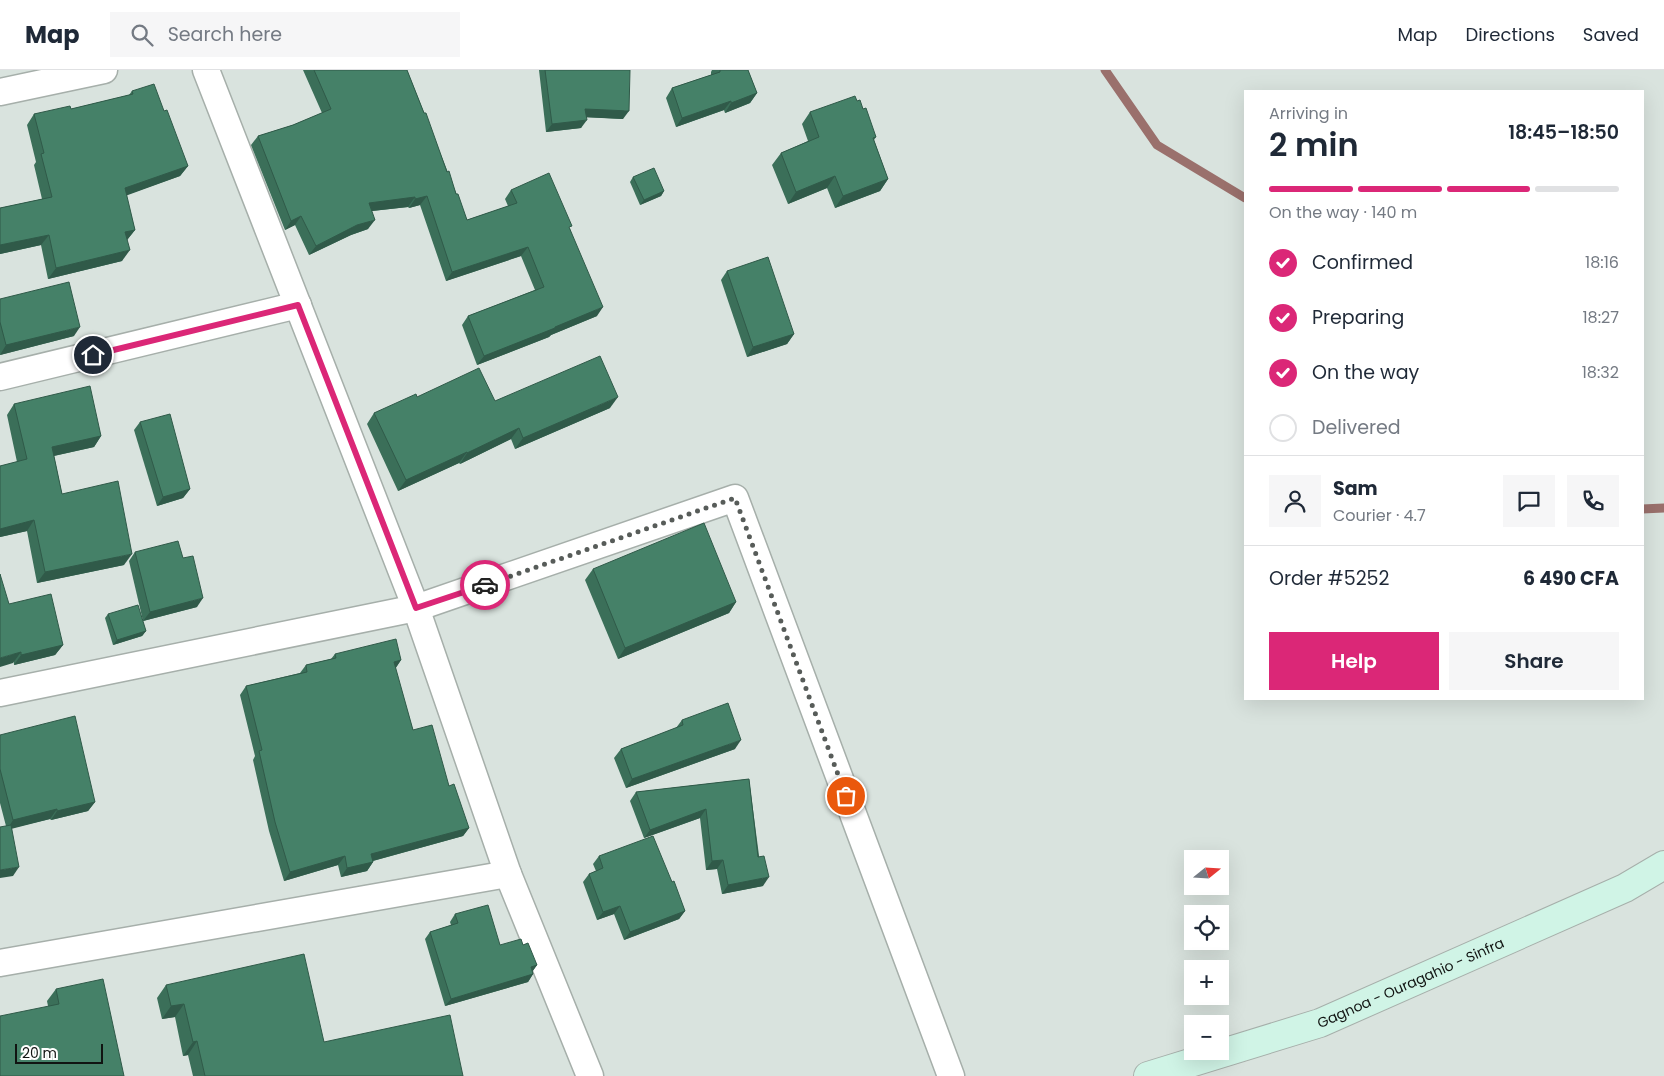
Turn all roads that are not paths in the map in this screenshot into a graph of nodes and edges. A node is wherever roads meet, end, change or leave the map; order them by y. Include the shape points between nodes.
1 (104, 70) edge
2 (206, 70) edge
3 (0, 92) edge
4 (298, 305) junction
5 (0, 377) edge
6 (416, 608) junction
7 (0, 693) edge
8 (1664, 865) edge
9 (508, 874) junction
10 (0, 963) edge
11 (590, 1076) edge
12 (950, 1076) edge
13 (1148, 1076) edge

1 - 3 street
2 - 4 street
4 - 5 street
4 - 6 street
6 - 7 street
6 - 9 street
6 - 12 street via 735,498
8 - 13 main road, Gagnoa - Ouragahio - Sinfra via 1625,888 1320,1023
9 - 10 street
9 - 11 street

